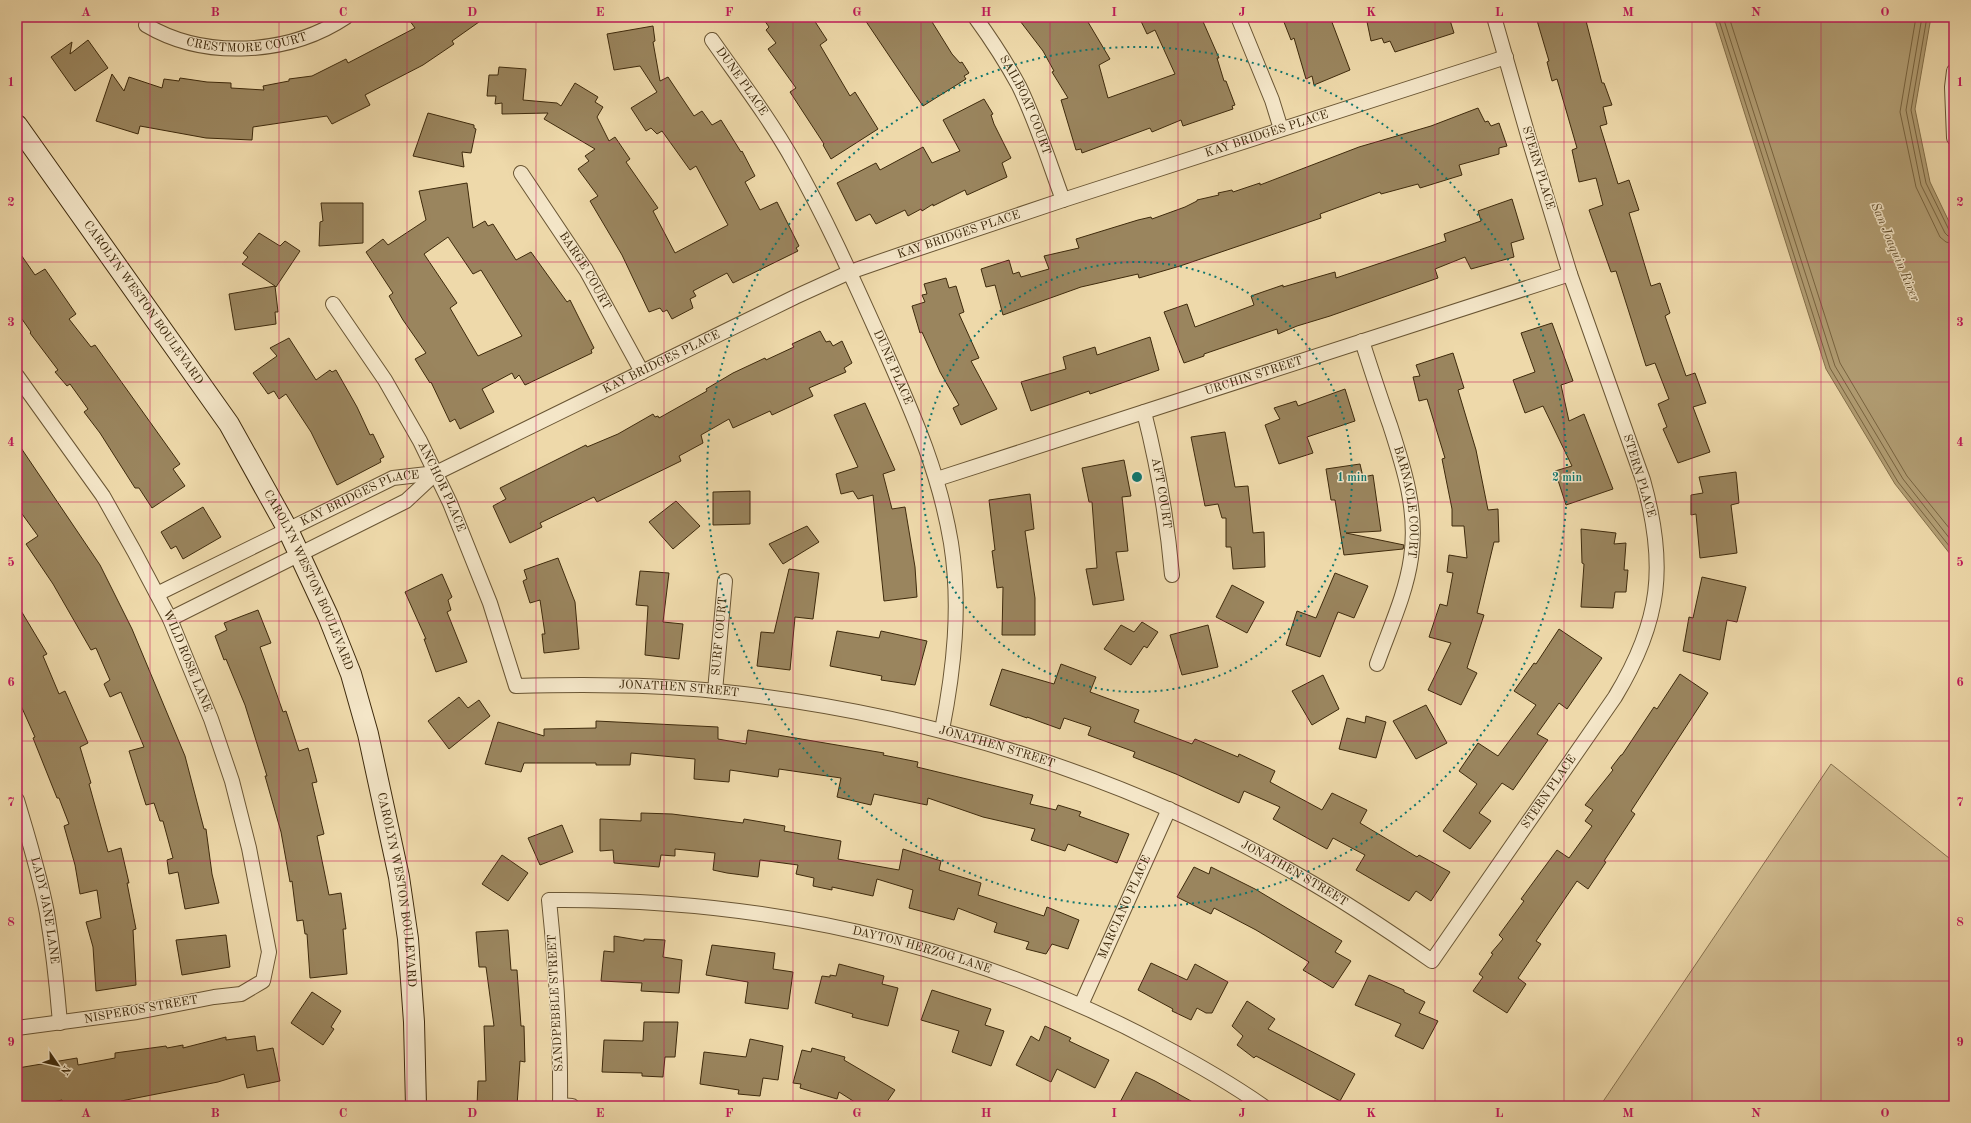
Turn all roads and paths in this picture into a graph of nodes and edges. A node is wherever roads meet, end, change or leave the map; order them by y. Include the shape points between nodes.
1 (346, 17) edge
2 (975, 17) edge
3 (1238, 17) edge
4 (1494, 17) edge
5 (146, 25) dead end
6 (712, 40) dead end
7 (1506, 58) junction
8 (1954, 71) edge
9 (17, 125) edge
10 (1281, 129) junction
11 (1954, 138) edge
12 (521, 173) dead end
13 (1063, 200) junction
14 (850, 272) junction
15 (1570, 274) junction
16 (332, 304) dead end
17 (1362, 341) junction
18 (642, 372) junction
19 (17, 376) edge
20 (1144, 412) junction
21 (436, 473) junction
22 (937, 479) junction
23 (288, 530) junction
24 (300, 554) junction
25 (1172, 575) dead end
26 (725, 581) dead end
27 (157, 594) junction
28 (170, 619) junction
29 (1377, 664) dead end
30 (516, 686) joint
31 (715, 691) junction
32 (942, 730) junction
33 (17, 800) edge
34 (1169, 809) junction
35 (549, 900) joint
36 (1432, 961) joint
37 (263, 981) joint
38 (1081, 1006) junction
39 (60, 1023) junction
40 (17, 1028) edge
41 (416, 1106) edge
42 (564, 1106) edge
43 (1264, 1106) edge

1 - 5 street, CRESTMORE COURT via 308,36 280,44 249,48 222,48 192,43 161,34
2 - 13 street, SAILBOAT COURT via 998,48 1018,86 1036,126
3 - 10 street
4 - 7 street, STERN PLACE
6 - 14 street, DUNE PLACE via 765,115 794,162
7 - 10 street, KAY BRIDGES PLACE
7 - 15 street, STERN PLACE
8 - 11 street
9 - 23 street, CAROLYN WESTON BOULEVARD via 206,388 233,430
10 - 13 street, KAY BRIDGES PLACE
12 - 18 street, BARGE COURT via 586,270
13 - 14 street, KAY BRIDGES PLACE
14 - 18 street, KAY BRIDGES PLACE
14 - 22 street, DUNE PLACE via 924,440
15 - 17 street, URCHIN STREET
15 - 36 street, STERN PLACE via 1653,514 1657,544 1654,606 1637,657 1615,697
16 - 21 street, ANCHOR PLACE via 385,380
17 - 20 street, URCHIN STREET
17 - 29 street, BARNACLE COURT via 1403,467 1411,498 1413,528 1411,557 1405,585
18 - 21 street, KAY BRIDGES PLACE
19 - 27 street, WILD ROSE LANE via 103,496
20 - 22 street, URCHIN STREET
20 - 25 street, AFT COURT via 1158,464 1167,519
21 - 23 street, KAY BRIDGES PLACE via 393,478
21 - 24 street, KAY BRIDGES PLACE via 406,501
21 - 30 street, ANCHOR PLACE via 490,603
22 - 32 street, DUNE PLACE via 951,545 956,592 956,638
23 - 24 street, CAROLYN WESTON BOULEVARD
23 - 27 street, KAY BRIDGES PLACE
24 - 28 street, KAY BRIDGES PLACE
24 - 41 street, CAROLYN WESTON BOULEVARD via 351,674 383,796 408,939 414,1022
26 - 31 street, SURF COURT
27 - 28 street, WILD ROSE LANE
28 - 37 street, WILD ROSE LANE via 211,719 232,781 249,848 269,952
30 - 31 street, JONATHEN STREET via 639,686
31 - 32 street, JONATHEN STREET via 800,701 869,713
32 - 34 street, JONATHEN STREET via 1033,757
33 - 39 street, LADY JANE LANE via 47,912
34 - 36 street, JONATHEN STREET via 1300,875
34 - 38 street, MARCIANO PLACE
35 - 38 street, DAYTON HERZOG LANE via 644,901 708,906 836,926 960,959
35 - 42 street, SANDPEBBLE STREET
37 - 39 street, NISPEROS STREET via 241,994
38 - 43 street, DAYTON HERZOG LANE via 1130,1028 1199,1065
39 - 40 street, NISPEROS STREET

